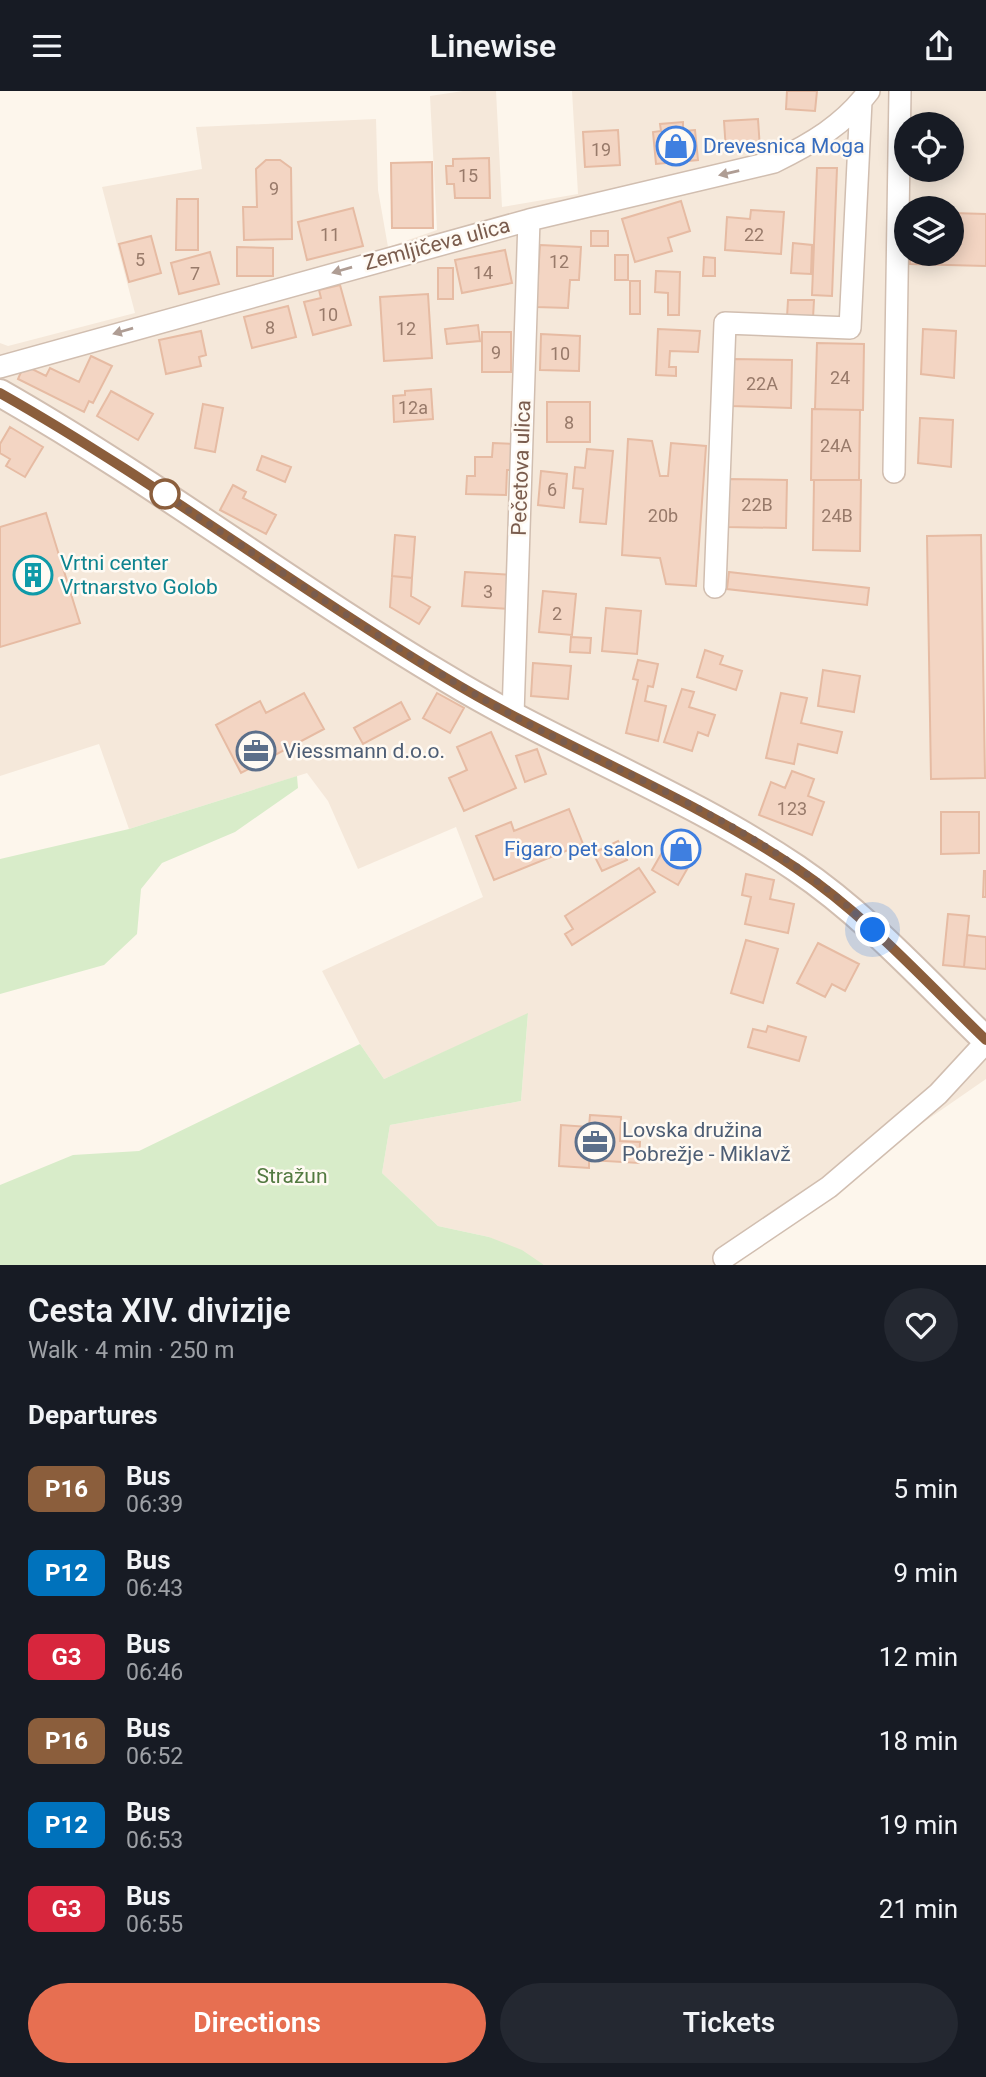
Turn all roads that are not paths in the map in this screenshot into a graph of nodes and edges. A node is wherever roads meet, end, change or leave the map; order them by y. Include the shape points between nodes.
1 (900, 91) edge
2 (865, 96) edge
3 (529, 220) junction
4 (0, 367) edge
5 (0, 393) edge
6 (894, 471) dead end
7 (715, 587) dead end
8 (513, 716) junction
9 (986, 1041) edge
10 (724, 1258) dead end

1 - 6 street
2 -> 3 street, Zemljičeva ulica via 811,144 774,162
2 - 7 street, Zemljičeva ulica via 850,328 725,323
3 -> 4 street, Zemljičeva ulica
3 - 8 street, Pečetova ulica
5 - 8 street via 101,451 360,625
8 - 9 street via 683,802 797,869 862,918
9 - 10 street via 938,1094 829,1187

